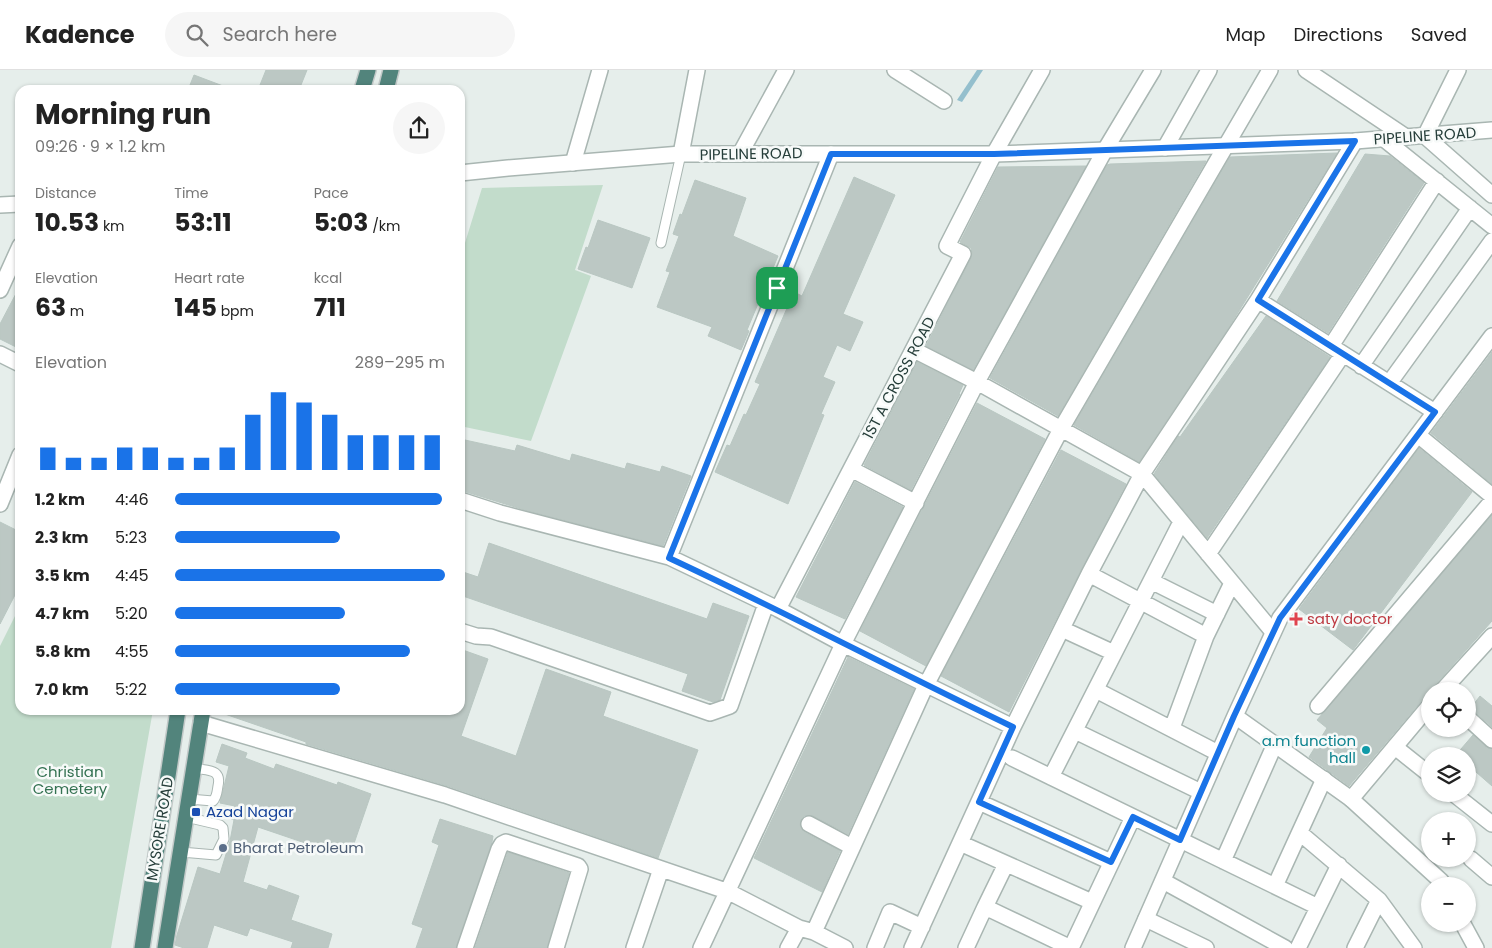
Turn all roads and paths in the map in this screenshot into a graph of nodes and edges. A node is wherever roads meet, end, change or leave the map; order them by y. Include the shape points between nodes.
1 (368, 70) edge
2 (391, 70) edge
3 (600, 70) edge
4 (697, 70) edge
5 (786, 70) edge
6 (896, 70) edge
7 (1042, 70) edge
8 (1153, 70) edge
9 (1208, 70) edge
10 (1270, 70) edge
11 (1306, 70) edge
12 (1458, 70) edge
13 (364, 85) edge
14 (387, 85) edge
15 (944, 101) dead end
16 (1492, 130) edge
17 (1425, 136) junction
18 (1406, 137) junction
19 (1384, 139) junction
20 (1355, 141) junction
21 (1227, 146) junction
22 (1165, 148) junction
23 (1105, 150) junction
24 (681, 154) junction
25 (740, 154) junction
26 (831, 154) junction
27 (994, 154) junction
28 (572, 163) junction
29 (465, 173) edge
30 (1437, 181) junction
31 (1492, 195) edge
32 (15, 204) edge
33 (0, 205) edge
34 (1470, 208) junction
35 (1492, 226) edge
36 (1492, 241) edge
37 (661, 243) dead end
38 (15, 257) edge
39 (0, 290) edge
40 (1258, 300) junction
41 (1492, 336) edge
42 (914, 350) junction
43 (1337, 350) junction
44 (0, 354) edge
45 (15, 362) edge
46 (1362, 366) junction
47 (976, 382) junction
48 (1390, 382) junction
49 (1435, 412) junction
50 (1062, 429) junction
51 (1418, 435) junction
52 (15, 469) edge
53 (851, 469) junction
54 (1142, 474) junction
55 (10, 483) edge
56 (1492, 496) edge
57 (1492, 501) edge
58 (465, 502) edge
59 (916, 503) junction
60 (0, 504) edge
61 (1182, 522) junction
62 (1208, 554) junction
63 (669, 558) junction
64 (1089, 574) junction
65 (1151, 581) junction
66 (1232, 583) junction
67 (1140, 602) junction
68 (772, 607) junction
69 (1217, 614) junction
70 (1062, 629) junction
71 (1273, 632) junction
72 (465, 633) edge
73 (1206, 636) junction
74 (1490, 641) edge
75 (843, 644) junction
76 (1114, 653) junction
77 (1451, 682) edge
78 (926, 685) junction
79 (1096, 690) junction
80 (1318, 706) dead end
81 (177, 715) edge
82 (1234, 716) junction
83 (1421, 716) edge
84 (202, 717) edge
85 (1476, 725) edge
86 (1013, 727) junction
87 (1172, 728) junction
88 (1074, 731) junction
89 (1492, 740) edge
90 (1275, 744) junction
91 (1395, 747) junction
92 (1218, 753) junction
93 (1012, 758) dead end
94 (194, 768) junction
95 (1421, 768) edge
96 (1051, 777) junction
97 (1324, 779) junction
98 (1201, 792) junction
99 (1351, 798) junction
100 (189, 799) junction
101 (979, 802) junction
102 (1464, 802) edge
103 (1133, 817) junction
104 (186, 818) junction
105 (809, 824) dead end
106 (1492, 824) edge
107 (532, 825) junction
108 (1300, 833) junction
109 (1180, 840) junction
110 (578, 841) junction
111 (960, 843) junction
112 (852, 847) junction
113 (524, 848) junction
114 (181, 852) junction
115 (1223, 861) junction
116 (1111, 862) junction
117 (1476, 863) edge
118 (570, 864) junction
119 (1006, 864) junction
120 (1339, 865) junction
121 (661, 869) junction
122 (1492, 876) edge
123 (1437, 877) edge
124 (1163, 880) junction
125 (1275, 886) junction
126 (728, 892) junction
127 (1379, 900) junction
128 (1092, 902) junction
129 (985, 907) junction
130 (1318, 907) junction
131 (1146, 919) junction
132 (922, 927) junction
133 (806, 930) junction
134 (1467, 932) edge
135 (1408, 945) edge
136 (1199, 946) edge
137 (142, 948) edge
138 (165, 948) edge
139 (465, 948) edge
140 (556, 948) edge
141 (634, 948) edge
142 (701, 948) edge
143 (788, 948) edge
144 (845, 948) edge
145 (875, 948) edge
146 (912, 948) edge
147 (966, 948) edge
148 (1071, 948) edge
149 (1133, 948) edge
150 (1285, 948) edge
151 (1298, 948) edge
152 (1355, 948) edge
153 (1476, 948) edge

1 - 13 highway
2 - 14 highway
3 - 28 street
4 - 24 street
5 - 25 street
6 - 15 street
7 - 27 street
8 - 23 street
9 - 22 street
10 - 21 street
11 - 18 street
12 - 17 street
16 - 17 street, PIPELINE ROAD
17 - 18 street, PIPELINE ROAD
17 - 31 street
18 - 19 street, PIPELINE ROAD
19 - 20 street, PIPELINE ROAD
19 - 30 street
20 - 21 street, PIPELINE ROAD
20 - 40 street
21 - 22 street, PIPELINE ROAD
21 - 50 street
22 - 23 street, PIPELINE ROAD
23 - 27 street, PIPELINE ROAD
23 - 47 street
24 - 25 street, PIPELINE ROAD
24 - 28 street, PIPELINE ROAD
24 - 37 lane
25 - 26 street, PIPELINE ROAD
26 - 27 street, PIPELINE ROAD
26 - 63 street
27 - 42 street, 1ST A CROSS ROAD via 947,246 963,254
28 - 29 street, PIPELINE ROAD
30 - 34 street
30 - 43 street
32 - 33 street
34 - 35 street
34 - 46 street
36 - 48 street
38 - 39 street
40 - 43 street
40 - 54 street
41 - 49 street
42 - 47 street
42 - 53 street, 1ST A CROSS ROAD
43 - 46 street
43 - 62 street
44 - 45 street
46 - 48 street
47 - 50 street
47 - 59 street
48 - 49 street
49 - 51 street
50 - 54 street
50 - 78 street
51 - 56 street
51 - 71 street via 1280,618
52 - 55 street
53 - 59 street
53 - 68 street, 1ST A CROSS ROAD
54 - 61 street
54 - 64 street
55 - 60 street
57 - 80 street
58 - 63 street
59 - 75 street
61 - 62 street
61 - 65 street
62 - 66 street
63 - 68 street
64 - 67 street
64 - 70 street
65 - 67 street
65 - 69 street
66 - 69 street
66 - 71 street
67 - 73 street
67 - 76 street
68 - 72 street, 1ST A CROSS ROAD via 730,706 710,713 491,638
68 - 75 street
69 - 73 street
70 - 76 street
70 - 86 street
71 - 82 street
73 - 87 street
74 - 77 street
75 - 78 street
75 - 126 street
76 - 79 street
78 - 86 street
78 - 112 street
79 - 87 street
79 - 88 street
81 - 137 highway, MYSORE ROAD
82 - 90 street
82 - 92 street
83 - 91 street
84 - 94 highway, MYSORE ROAD
84 - 107 street
85 - 89 street
86 - 101 street
87 - 92 street
88 - 96 street
88 - 98 street
90 - 97 street
90 - 115 street
91 - 95 street
91 - 99 street
92 - 98 street
93 - 96 street
94 - 100 highway, MYSORE ROAD
94 - 100 lane via 215,772 220,780 213,801
96 - 103 street
97 - 99 street
97 - 108 street
98 - 109 street
99 - 123 street
100 - 104 highway, MYSORE ROAD
101 - 111 street
101 - 116 street
102 - 106 street
103 - 109 street
103 - 116 street
104 - 114 highway, MYSORE ROAD
104 - 114 lane via 220,825 224,839 216,855
105 - 112 street
107 - 110 street
107 - 113 street
108 - 120 street
108 - 125 street
109 - 115 street
109 - 124 street
110 - 118 street
110 - 121 street
111 - 119 street
111 - 132 street
112 - 133 street
113 - 118 street
113 - 139 street via 506,842 499,849
114 - 138 highway, MYSORE ROAD
115 - 125 street
116 - 128 street
117 - 122 street
118 - 140 street via 578,866 580,873
119 - 128 street
119 - 129 street
120 - 127 street
120 - 130 street
121 - 126 street
121 - 141 street
124 - 131 street
124 - 150 street
125 - 130 street
126 - 133 street
126 - 142 street
127 - 135 street
127 - 152 street
128 - 148 street
129 - 147 street
129 - 148 street
130 - 151 street
131 - 136 street
131 - 149 street
132 - 145 street via 890,912
132 - 146 street
133 - 143 street
133 - 144 street
134 - 153 street

